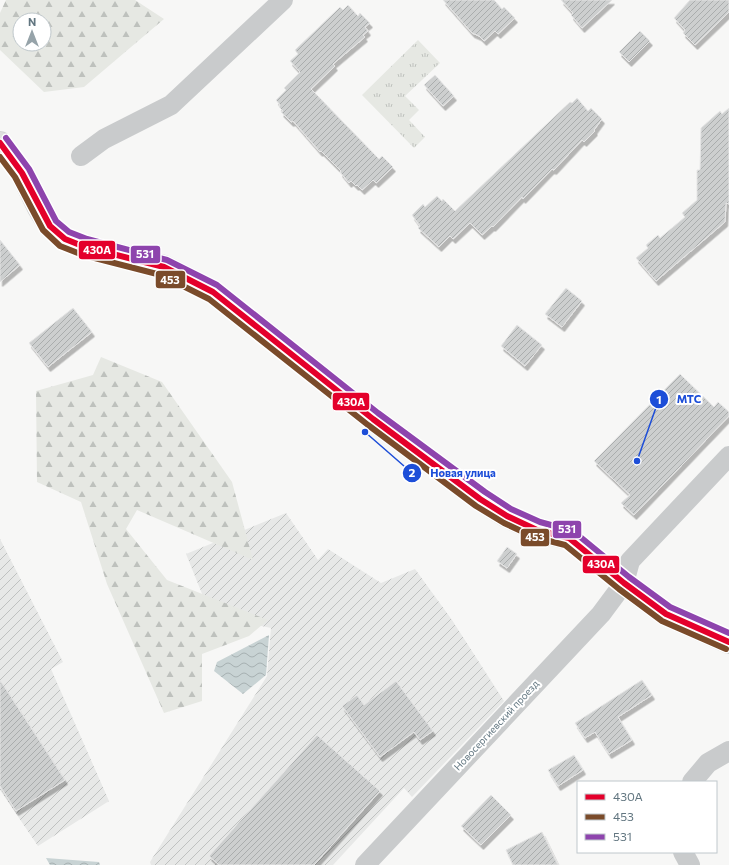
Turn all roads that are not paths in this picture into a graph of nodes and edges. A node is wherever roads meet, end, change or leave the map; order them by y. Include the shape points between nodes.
1 (283, 0) edge
2 (0, 143) edge
3 (81, 156) dead end
4 (729, 456) edge
5 (624, 583) junction
6 (729, 642) edge
7 (729, 751) edge
8 (693, 781) edge
9 (684, 853) edge
10 (365, 865) edge
11 (690, 865) edge

1 - 3 street via 171,105 104,139
2 - 5 main road via 22,173 50,226 65,239 92,249 164,267 213,292 373,419 480,499 507,516 537,530 568,538
4 - 5 street via 630,561
5 - 6 main road via 666,614
5 - 10 street, Новосергиевский проезд via 601,614
7 - 8 street via 708,763
9 - 11 street

